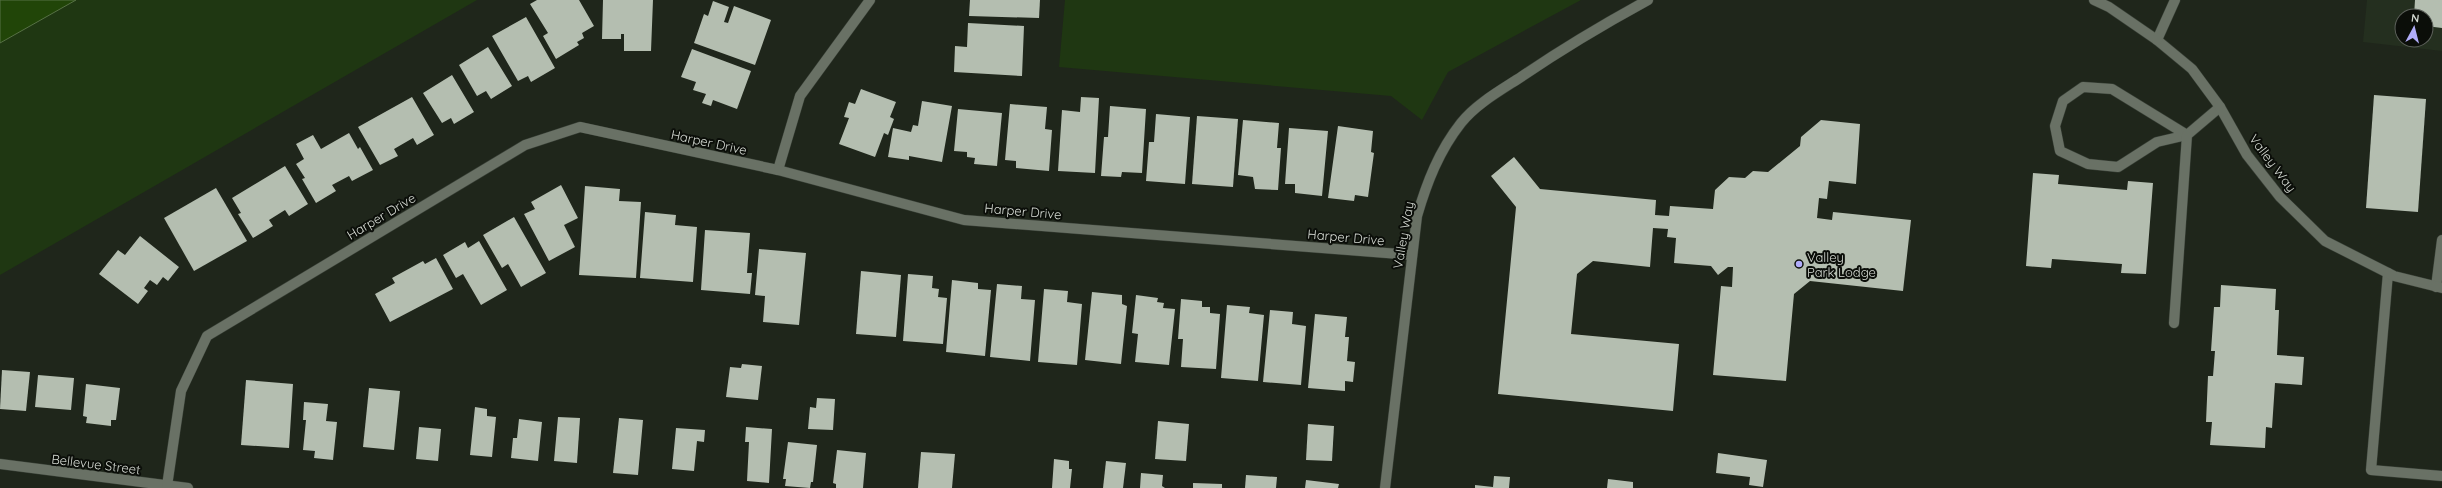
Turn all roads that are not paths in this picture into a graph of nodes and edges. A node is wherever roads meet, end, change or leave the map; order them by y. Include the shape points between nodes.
1 (870, 0) edge
2 (1648, 0) edge
3 (2094, 0) edge
4 (2175, 0) edge
5 (2156, 40) junction
6 (2220, 107) junction
7 (2187, 136) junction
8 (778, 170) junction
9 (2442, 240) edge
10 (1412, 256) junction
11 (2388, 273) junction
12 (2439, 288) edge
13 (2174, 323) dead end
14 (0, 464) edge
15 (2442, 476) edge
16 (167, 486) junction
17 (188, 488) edge
18 (1385, 488) edge

1 - 8 street via 800,96
2 - 10 street, Valley Way via 1585,34 1496,93 1462,122 1443,148 1426,186 1417,216
3 - 5 street, Valley Way via 2109,7
4 - 5 street
5 - 6 street, Valley Way via 2192,70
6 - 7 street
6 - 11 street, Valley Way via 2247,155 2280,197 2325,240
7 - 7 street via 2112,89 2083,87 2063,100 2055,126 2060,151 2088,164 2103,166 2118,166 2157,142
7 - 13 street
8 - 10 street, Harper Drive via 964,220
8 - 16 street, Harper Drive via 580,127 525,145 207,336 181,392
9 - 12 street
10 - 18 street, Valley Way
11 - 12 street, Valley Way
11 - 15 street via 2371,470
14 - 16 street, Bellevue Street
16 - 17 street, Bellevue Street

